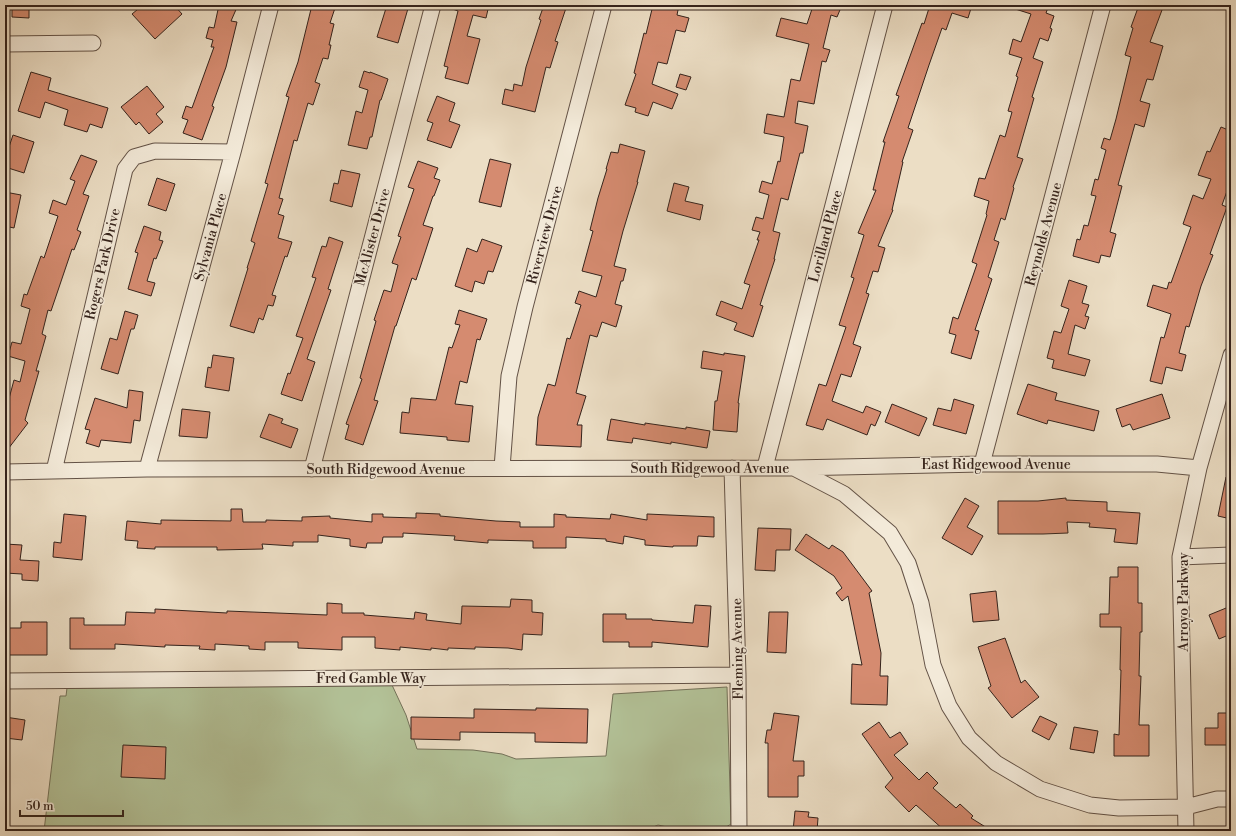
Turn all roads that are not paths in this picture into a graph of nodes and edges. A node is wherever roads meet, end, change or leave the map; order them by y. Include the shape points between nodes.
1 (271, 5) edge
2 (432, 5) edge
3 (604, 5) edge
4 (886, 5) edge
5 (1103, 5) edge
6 (94, 43) dead end
7 (5, 46) edge
8 (233, 152) junction
9 (1231, 355) edge
10 (982, 464) junction
11 (765, 467) junction
12 (502, 468) junction
13 (732, 468) junction
14 (793, 468) junction
15 (1199, 468) junction
16 (147, 469) junction
17 (312, 469) junction
18 (54, 471) junction
19 (5, 472) edge
20 (1231, 555) edge
21 (1180, 557) junction
22 (738, 675) junction
23 (5, 681) edge
24 (1231, 799) edge
25 (1186, 807) junction
26 (739, 831) edge
27 (1186, 831) edge

1 - 8 street, Sylvania Place
2 - 17 street, McAlister Drive
3 - 12 street, Riverview Drive via 509,376
4 - 11 street, Lorillard Place
5 - 10 street, Reynolds Avenue
6 - 7 street
8 - 16 street, Sylvania Place
8 - 18 street, Rogers Park Drive via 155,151 134,157 125,169
9 - 15 street, Arroyo Parkway
10 - 14 street, East Ridgewood Avenue
10 - 15 street, East Ridgewood Avenue via 1157,464
11 - 13 street, South Ridgewood Avenue
11 - 14 street, South Ridgewood Avenue
12 - 13 street, South Ridgewood Avenue
12 - 17 street, South Ridgewood Avenue
13 - 22 street, Fleming Avenue
14 - 25 street, South Ridgewood Avenue via 844,494 890,533 908,563 921,603 933,665 949,706 969,738 996,763 1040,789 1090,805 1120,808
15 - 21 street, Arroyo Parkway
16 - 17 street, South Ridgewood Avenue
16 - 18 street, South Ridgewood Avenue
18 - 19 street, South Ridgewood Avenue
20 - 21 street
21 - 25 street, Arroyo Parkway
22 - 23 street, Fred Gamble Way
22 - 26 street, Fleming Avenue
24 - 25 street, South Ridgewood Avenue via 1217,799
25 - 27 street, Arroyo Parkway

